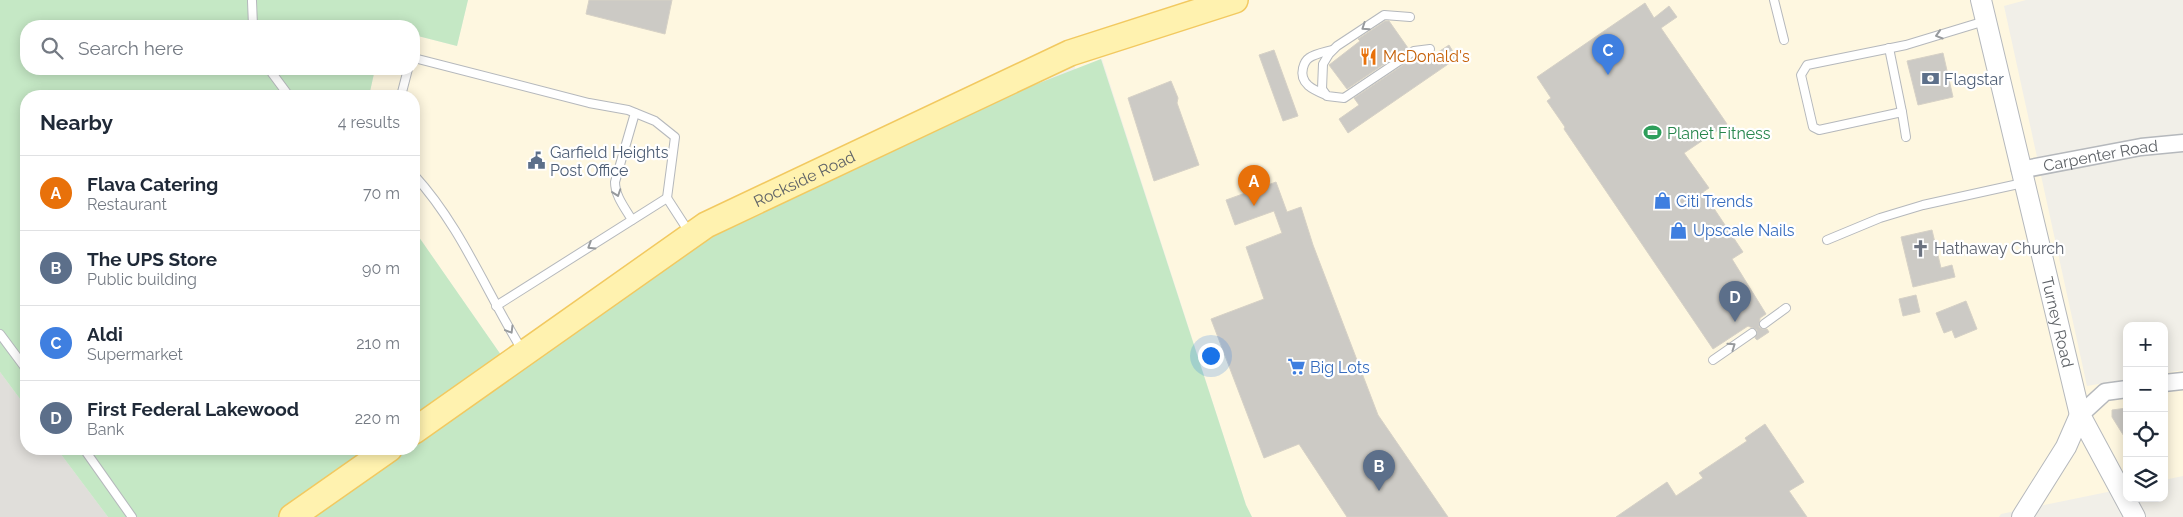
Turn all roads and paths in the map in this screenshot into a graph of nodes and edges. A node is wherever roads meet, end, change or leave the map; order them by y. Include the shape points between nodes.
1 (1235, 0) edge
2 (1774, 0) edge
3 (1981, 0) edge
4 (252, 1) dead end
5 (1410, 17) dead end
6 (254, 20) edge
7 (1986, 21) junction
8 (1784, 40) dead end
9 (1889, 48) junction
10 (1334, 49) junction
11 (1430, 49) dead end
12 (420, 60) edge
13 (273, 75) edge
14 (406, 75) edge
15 (285, 90) edge
16 (403, 90) edge
17 (1327, 96) junction
18 (1902, 112) junction
19 (635, 113) junction
20 (1906, 137) dead end
21 (2183, 143) edge
22 (2022, 176) junction
23 (420, 183) edge
24 (667, 198) junction
25 (632, 220) junction
26 (692, 236) junction
27 (1827, 240) dead end
28 (496, 306) junction
29 (1786, 308) dead end
30 (1764, 324) dead end
31 (1752, 333) dead end
32 (0, 334) edge
33 (524, 354) junction
34 (1713, 360) dead end
35 (20, 361) edge
36 (2168, 383) edge
37 (2183, 383) edge
38 (2123, 390) edge
39 (2080, 415) junction
40 (420, 427) edge
41 (88, 455) edge
42 (380, 455) edge
43 (132, 517) edge
44 (292, 517) edge
45 (2022, 517) edge
46 (2135, 517) edge

1 - 26 main road, Rockside Road via 1070,53 706,225
2 - 8 lane
3 - 7 street, Turney Road
4 - 6 lane
5 -> 10 lane via 1384,15
7 -> 9 lane
7 - 22 street, Turney Road
9 - 18 lane
9 - 18 lane via 1807,65 1801,74 1813,127 1818,130
10 - 17 lane via 1323,64 1322,89
10 - 17 lane via 1309,57 1302,72 1305,82 1313,90
11 - 17 lane via 1414,51 1344,98
12 - 19 lane
13 - 15 lane
14 - 16 lane
18 - 20 lane
19 - 24 lane via 655,121 674,137
19 -> 25 lane via 615,182 615,189
21 - 22 street, Carpenter Road via 2141,147
22 - 27 lane via 1880,218
22 - 39 street, Turney Road
23 - 28 lane via 452,224
24 - 25 lane
24 - 26 lane
25 -> 28 lane
26 - 33 main road, Rockside Road
28 -> 33 lane
29 - 30 lane
34 -> 31 lane
32 - 35 lane
33 - 40 main road, Rockside Road
36 - 37 street
38 - 39 street via 2105,392
39 - 45 street via 2066,447
39 - 46 street, Turney Road
41 - 43 lane
42 - 44 main road

